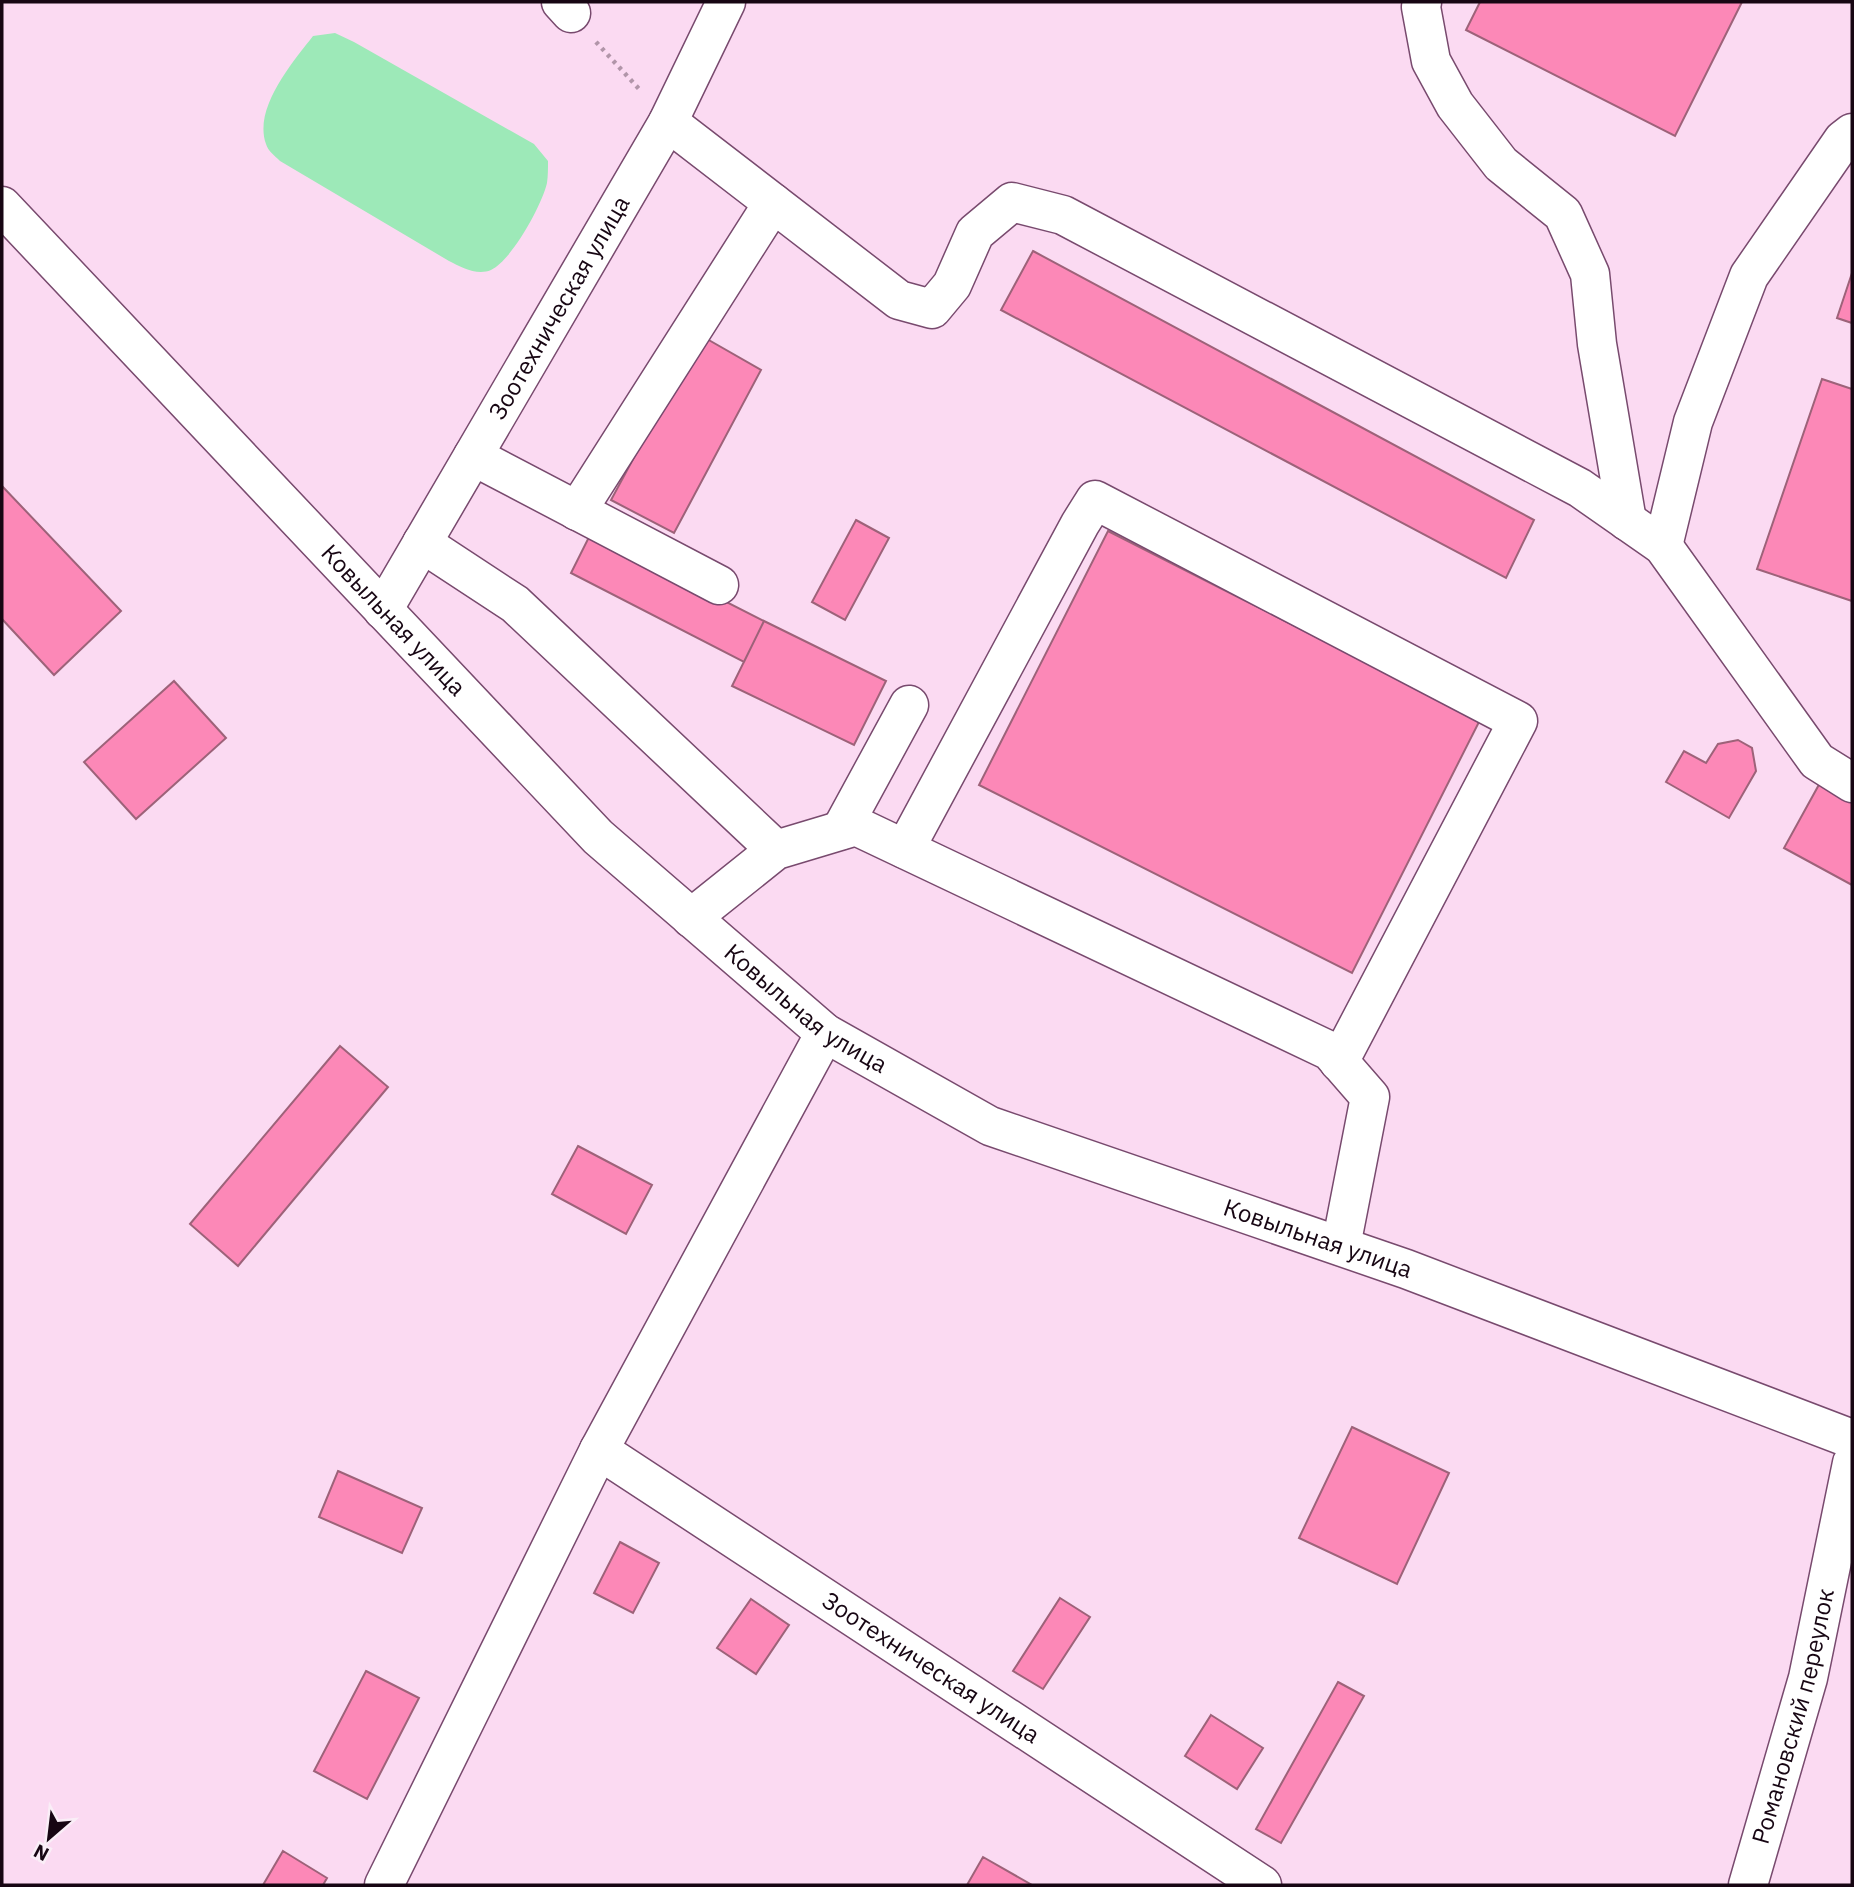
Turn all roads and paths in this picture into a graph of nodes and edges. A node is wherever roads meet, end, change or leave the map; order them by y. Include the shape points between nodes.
1 (726, 2) edge
2 (1422, 2) edge
3 (566, 8) edge
4 (668, 122) junction
5 (1852, 133) edge
6 (773, 203) junction
7 (2, 206) edge
8 (473, 456) junction
9 (577, 511) junction
10 (1627, 521) junction
11 (422, 542) junction
12 (1663, 546) junction
13 (719, 585) dead end
14 (383, 610) junction
15 (909, 705) dead end
16 (1852, 783) edge
17 (841, 830) junction
18 (905, 849) junction
19 (776, 850) junction
20 (691, 918) junction
21 (825, 1033) junction
22 (1339, 1062) junction
23 (1341, 1246) junction
24 (1852, 1439) edge
25 (599, 1450) junction
26 (1852, 1463) edge
27 (384, 1885) edge
28 (1262, 1885) edge
29 (1748, 1885) edge

1 - 4 street, Зоотехническая улица
2 - 10 street via 1431,61 1455,105 1501,163 1563,214 1590,274
3 - 4 path
4 - 6 street
4 - 8 street, Зоотехническая улица
5 - 12 street via 1749,276 1693,422
6 - 9 street
6 - 10 street via 899,300 932,309 952,285 975,233 1012,202 1063,215 1580,488
7 - 14 street, Ковыльная улица
8 - 9 street
8 - 11 street, Зоотехническая улица
9 - 13 street
10 - 12 street
11 - 14 street, Зоотехническая улица
11 - 19 street via 515,604
12 - 16 street via 1817,761
14 - 20 street, Ковыльная улица via 598,837
15 - 17 street
17 - 18 street via 856,826
17 - 19 street
18 - 22 street via 1330,1051
18 - 22 street via 1095,500 1518,721
19 - 20 street
20 - 21 street, Ковыльная улица
21 - 23 street, Ковыльная улица via 990,1126
21 - 25 street
22 - 23 street via 1370,1097
23 - 24 street, Ковыльная улица
25 - 27 street
25 - 28 street, Зоотехническая улица
26 - 29 street, Романовский переулок via 1808,1678

